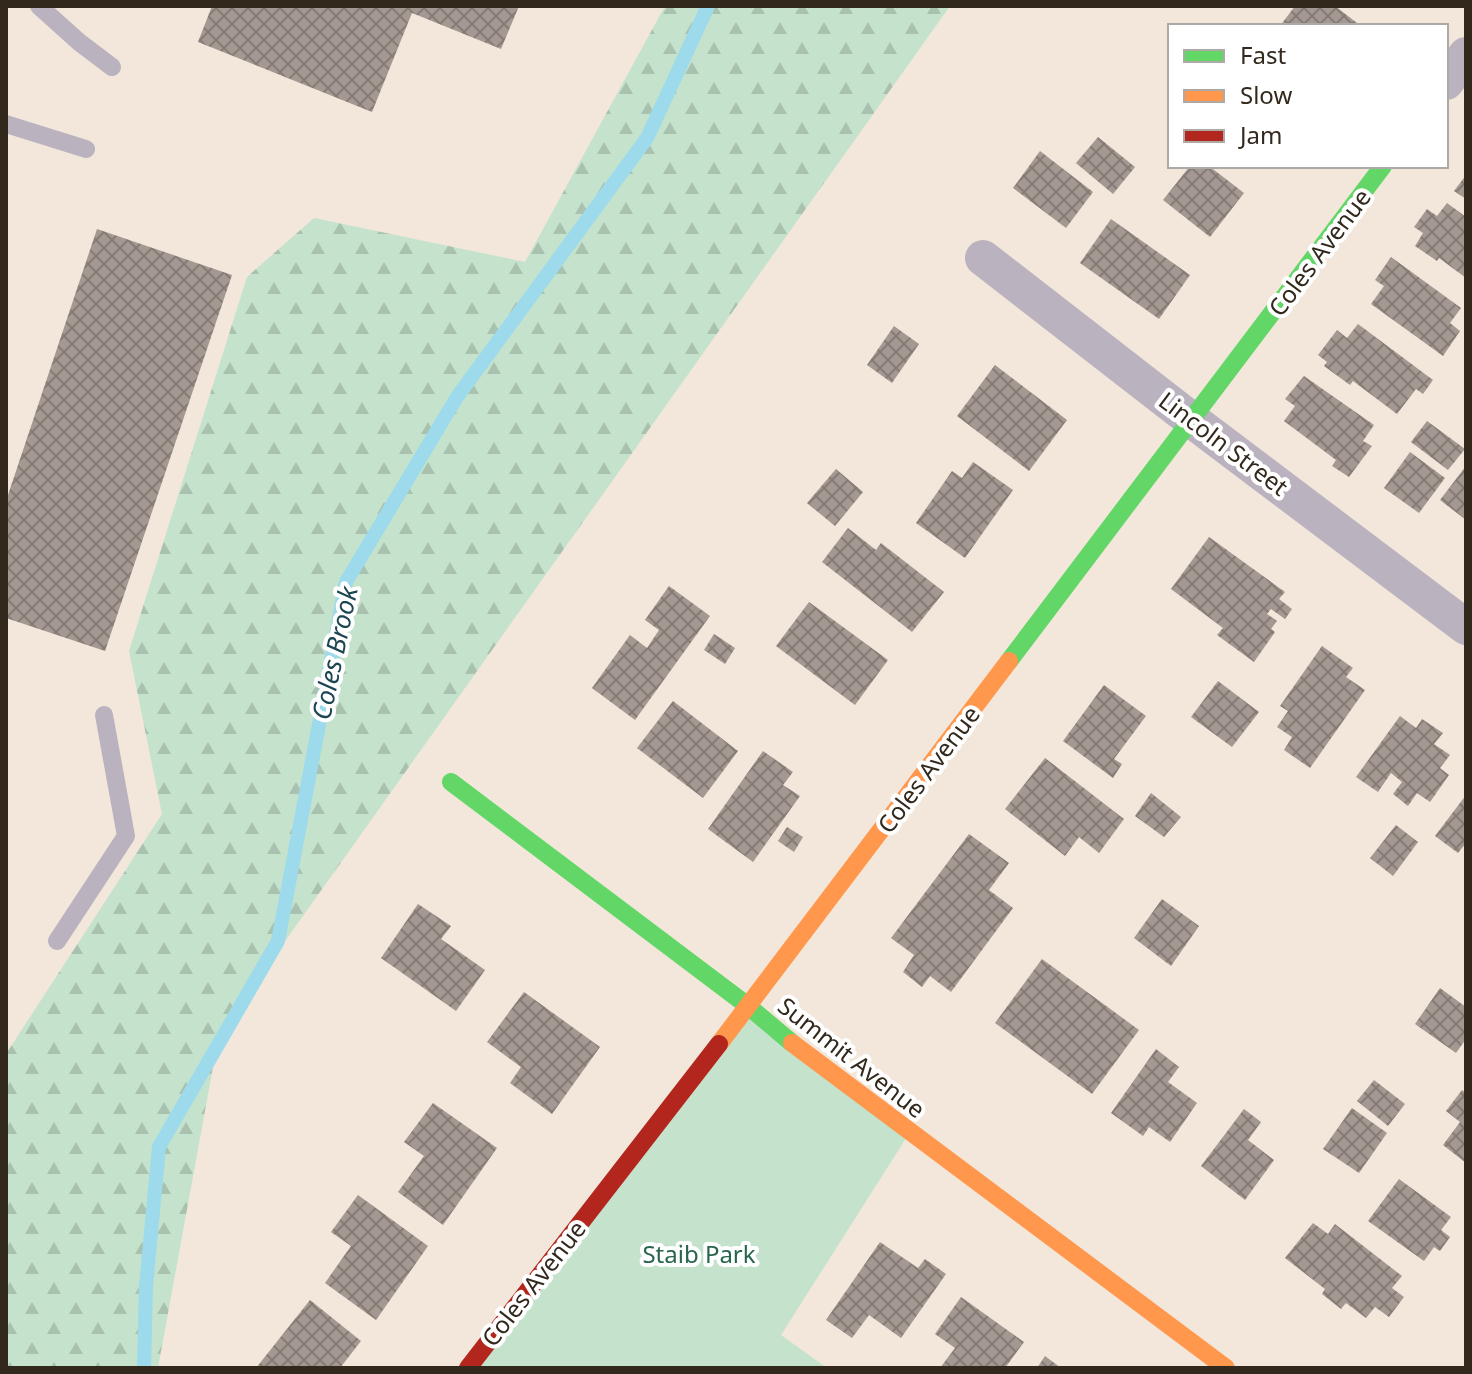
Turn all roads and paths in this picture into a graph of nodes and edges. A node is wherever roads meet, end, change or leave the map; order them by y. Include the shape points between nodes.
1 (39, 6) edge
2 (1466, 55) edge
3 (112, 67) dead end
4 (1448, 79) edge
5 (6, 124) edge
6 (86, 149) dead end
7 (1382, 168) edge
8 (983, 258) dead end
9 (1193, 421) junction
10 (1466, 627) edge
11 (104, 715) dead end
12 (451, 782) dead end
13 (57, 941) dead end
14 (748, 1006) junction
15 (468, 1368) edge
16 (1226, 1368) edge

1 - 3 lane
2 - 4 street
5 - 6 lane
7 - 9 street, Coles Avenue
8 - 9 street, Lincoln Street
9 - 10 street, Lincoln Street
9 - 14 street, Coles Avenue
11 - 13 lane via 126,836
12 - 14 street, Summit Avenue
14 - 15 street, Coles Avenue
14 - 16 street, Summit Avenue

